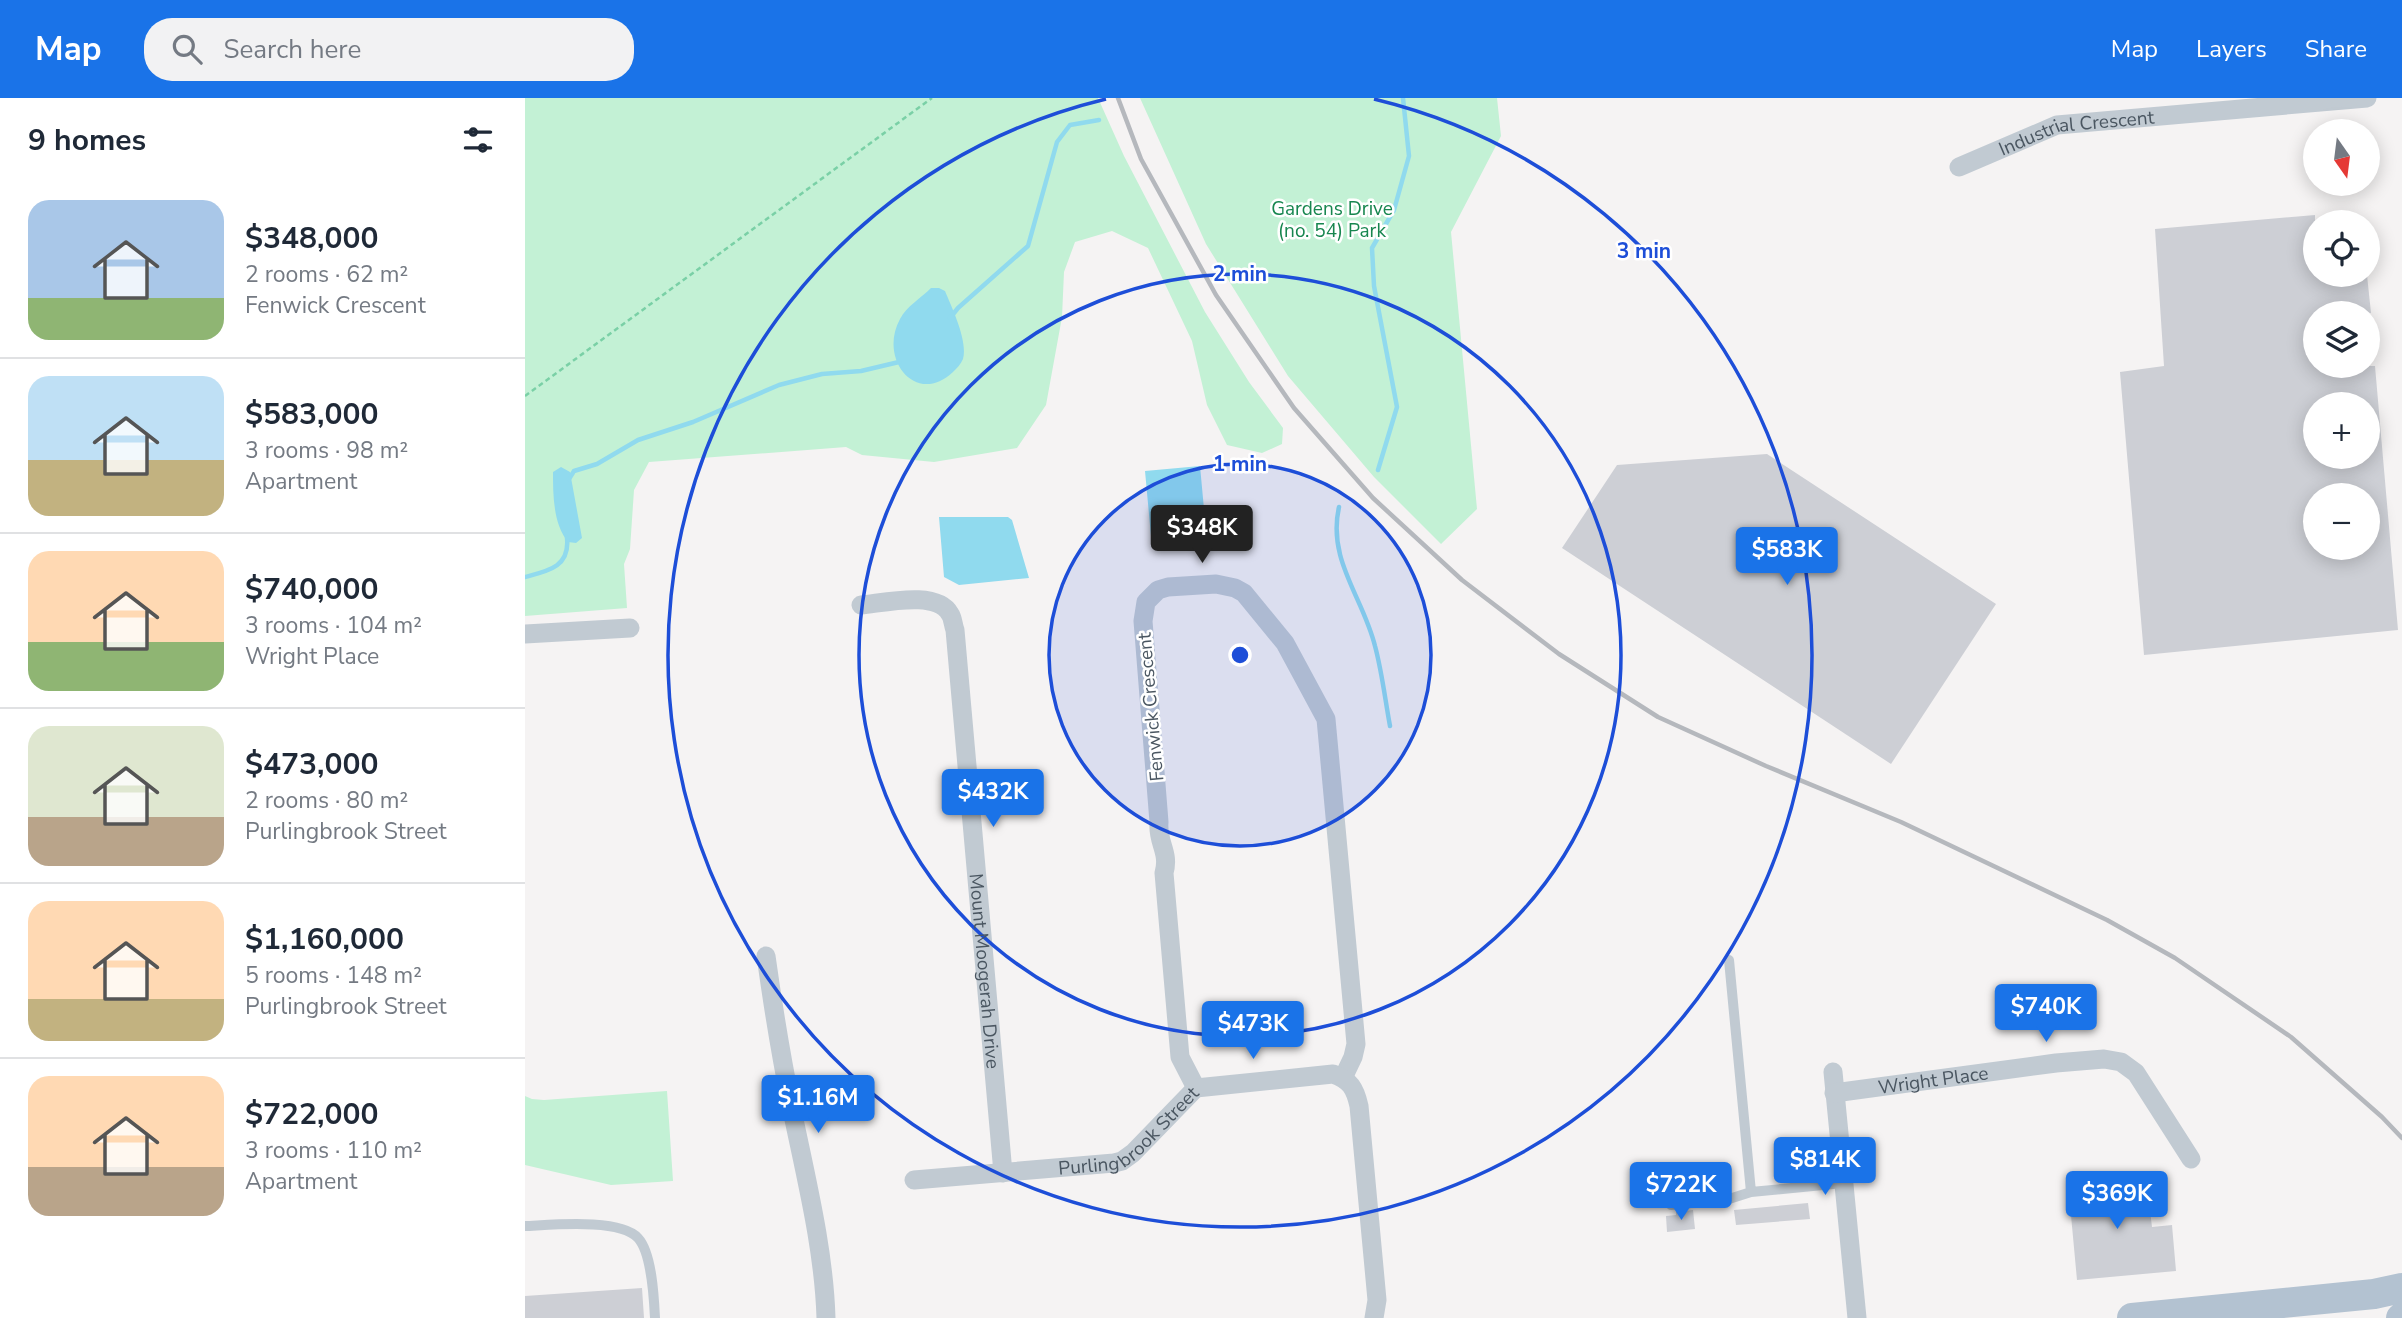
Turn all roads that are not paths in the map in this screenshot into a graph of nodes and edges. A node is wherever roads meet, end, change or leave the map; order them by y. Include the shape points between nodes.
1 (2367, 98) edge
2 (1959, 167) dead end
3 (861, 605) dead end
4 (630, 628) dead end
5 (525, 634) edge
6 (766, 956) dead end
7 (1729, 960) dead end
8 (1833, 1072) dead end
9 (1343, 1078) junction
10 (1196, 1088) junction
11 (1835, 1093) junction
12 (2191, 1159) dead end
13 (1003, 1173) junction
14 (914, 1180) dead end
15 (1843, 1183) junction
16 (1751, 1192) junction
17 (1671, 1205) dead end
18 (525, 1226) edge
19 (2402, 1288) edge
20 (655, 1318) edge
21 (826, 1318) edge
22 (1374, 1318) edge
23 (1857, 1318) edge
24 (2133, 1318) edge

1 - 2 street, Industrial Crescent via 2057,125
3 - 13 street, Mount Moogerah Drive via 923,599 950,613 955,630
4 - 5 street
6 - 21 street via 810,1197
7 - 16 lane
8 - 11 street
9 - 10 street, Purlingbrook Street via 1333,1074
9 - 10 street, Fenwick Crescent via 1356,1044 1328,725 1280,635 1244,593 1216,584 1168,587 1146,602 1143,621 1157,832 1167,861 1164,873 1181,1057
9 - 22 street via 1356,1091 1359,1106 1377,1300
10 - 13 street, Purlingbrook Street via 1122,1161
11 - 12 street, Wright Place via 2056,1063 2121,1062 2136,1073
11 - 15 street
13 - 14 street, Purlingbrook Street
15 - 16 lane
15 - 23 street
16 - 17 lane
18 - 20 lane via 578,1223 617,1228 638,1237 653,1278
19 - 24 main road

